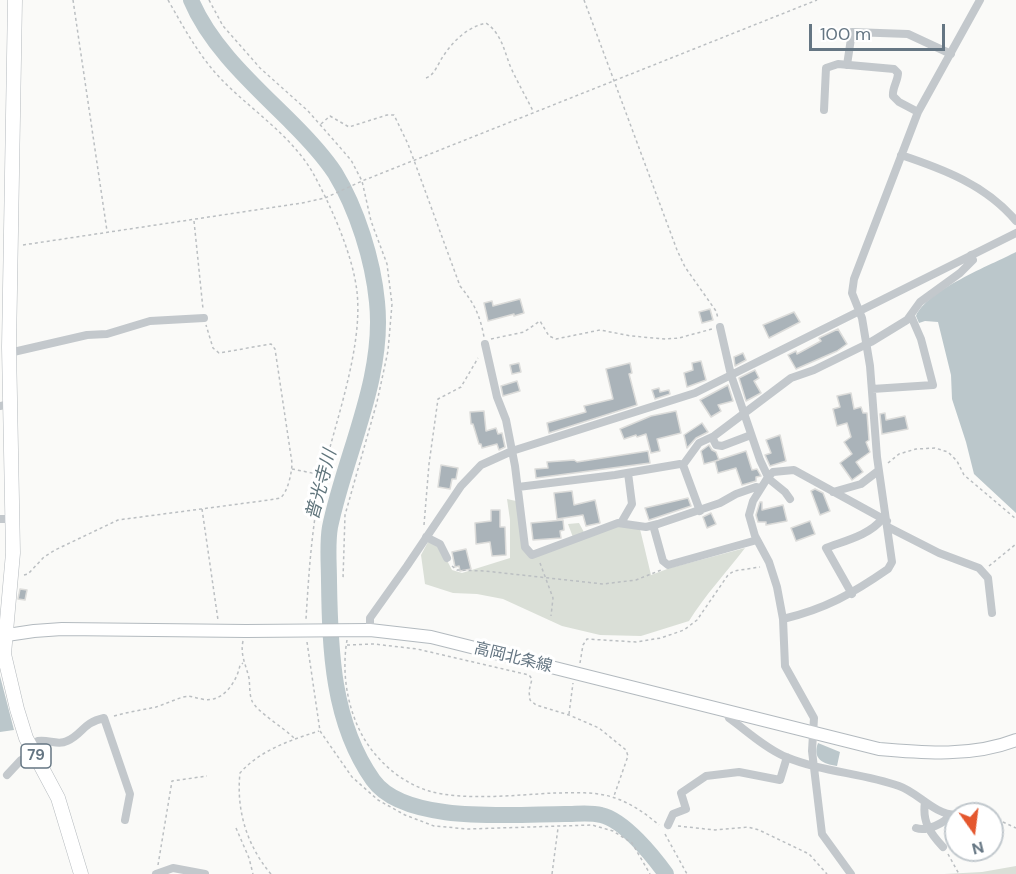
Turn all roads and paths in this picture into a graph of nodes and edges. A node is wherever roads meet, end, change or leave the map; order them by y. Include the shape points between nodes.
1 (15, 0) edge
2 (73, 0) edge
3 (168, 0) edge
4 (209, 0) edge
5 (584, 0) edge
6 (817, 0) edge
7 (980, 0) edge
8 (951, 54) junction
9 (847, 65) junction
10 (426, 78) dead end
11 (614, 80) junction
12 (824, 111) dead end
13 (533, 112) junction
14 (918, 112) junction
15 (320, 124) junction
16 (901, 155) junction
17 (414, 160) junction
18 (362, 181) junction
19 (326, 197) junction
20 (194, 220) junction
21 (1016, 221) edge
22 (107, 232) junction
23 (1016, 233) edge
24 (11, 247) junction
25 (971, 255) junction
26 (859, 310) junction
27 (911, 316) junction
28 (204, 318) junction
29 (720, 327) junction
30 (485, 344) joint
31 (867, 344) junction
32 (6, 350) edge
33 (731, 375) junction
34 (872, 389) junction
35 (5, 405) edge
36 (744, 413) junction
37 (751, 435) junction
38 (712, 437) junction
39 (512, 451) junction
40 (682, 465) junction
41 (292, 469) junction
42 (879, 471) junction
43 (628, 473) junction
44 (323, 475) junction
45 (768, 477) junction
46 (518, 486) junction
47 (760, 488) junction
48 (833, 492) junction
49 (790, 500) dead end
50 (201, 508) junction
51 (700, 511) junction
52 (6, 519) edge
53 (1016, 519) edge
54 (885, 522) junction
55 (621, 523) junction
56 (653, 525) junction
57 (426, 537) junction
58 (757, 540) junction
59 (1016, 544) edge
60 (536, 554) junction
61 (447, 558) joint
62 (670, 565) junction
63 (770, 566) junction
64 (982, 571) junction
65 (546, 578) junction
66 (11, 579) junction
67 (343, 579) dead end
68 (852, 594) junction
69 (992, 613) dead end
70 (551, 616) dead end
71 (783, 619) junction
72 (309, 630) junction
73 (346, 630) junction
74 (370, 630) junction
75 (220, 631) junction
76 (246, 631) junction
77 (2, 635) edge
78 (346, 645) junction
79 (243, 663) junction
80 (577, 674) junction
81 (726, 710) junction
82 (569, 715) junction
83 (104, 718) junction
84 (320, 730) junction
85 (814, 733) junction
86 (295, 739) junction
87 (1016, 740) edge
88 (35, 755) junction
89 (787, 757) junction
90 (813, 765) junction
91 (7, 775) dead end
92 (207, 776) dead end
93 (614, 797) junction
94 (925, 802) junction
95 (944, 811) edge
96 (125, 820) dead end
97 (944, 820) edge
98 (558, 827) junction
99 (236, 828) dead end
100 (665, 828) junction
101 (916, 828) dead end
102 (927, 828) junction
103 (943, 846) joint
104 (156, 873) edge
105 (81, 874) edge
106 (205, 874) edge
107 (253, 874) edge
108 (271, 874) edge
109 (552, 874) edge
110 (650, 874) edge
111 (687, 874) edge
112 (827, 874) edge
113 (851, 874) edge
114 (959, 874) edge

1 - 24 main road, 79
2 - 22 path
3 - 19 path via 197,50 221,79 272,124 313,172
4 - 15 path via 223,26 260,68
5 - 11 path
6 - 11 path
7 - 8 street
8 - 9 street via 908,34 852,32
8 - 14 street
9 - 12 street via 826,68
9 - 14 street via 894,69 898,77 893,96
10 - 13 path via 462,35 486,23 503,42 510,66
11 - 13 path
11 - 29 path via 677,250 716,311
13 - 17 path
14 - 16 street
15 - 17 path via 330,116 349,127 394,115
15 - 18 path via 351,160
16 - 21 street via 966,180
16 - 26 street via 854,279 852,293
17 - 18 path
17 - 29 path via 460,286 481,318 484,341 524,333 540,321 549,336 556,339 600,330 673,339
18 - 19 path
18 - 67 path via 387,264 392,304 384,371 345,515
19 - 20 path
19 - 44 path via 346,243 357,292 357,338
20 - 22 path
20 - 28 path
22 - 24 path
23 - 25 street
24 - 32 main road, 79
25 - 26 street
25 - 27 street via 973,260 920,302
26 - 31 street
26 - 33 street
27 - 31 street
27 - 34 street via 933,385
28 - 32 street via 150,321 107,334
28 - 41 path via 213,348 219,353 271,344 274,349
29 - 33 street
30 - 39 street
30 - 57 path via 461,387 438,399 423,532
31 - 34 street
31 - 36 street via 791,378
32 - 35 main road, 79
33 - 36 street
33 - 39 street via 695,393
34 - 42 street
35 - 52 main road, 79
36 - 37 street
36 - 38 street
37 - 38 street via 722,446 716,445
37 - 45 street
38 - 40 street via 699,443
39 - 46 street
39 - 57 street via 470,474
40 - 43 street
40 - 51 street
41 - 44 path
41 - 50 path via 280,498
42 - 48 street via 861,484
42 - 53 path via 899,454 935,448 948,452 964,475
42 - 54 street
43 - 46 street
43 - 55 street via 632,504
44 - 72 path via 312,539
45 - 47 street
45 - 48 street via 773,472 794,470
45 - 49 street
46 - 60 street via 525,547
47 - 51 street
47 - 58 street via 749,514
48 - 54 street
50 - 66 path via 118,520 55,550 28,574
50 - 75 path
51 - 56 street
52 - 66 main road, 79
54 - 64 street via 916,542
54 - 68 street via 892,562
54 - 68 street via 826,548
55 - 56 street
55 - 60 street
56 - 62 street via 663,561
57 - 61 street via 440,544
57 - 74 street via 370,618
58 - 62 street
58 - 63 street
59 - 64 path
60 - 65 path
61 - 65 path via 457,570
62 - 65 path via 636,580 616,583
63 - 71 street
63 - 80 path via 734,571 697,620 684,630 636,642 587,639
64 - 69 street via 988,578
65 - 70 path via 553,598
66 - 77 main road, 79
68 - 71 street via 825,607
71 - 85 street via 785,666 812,712
72 - 73 main road, 高岡北条線
72 - 76 main road, 高岡北条線
72 - 84 path
73 - 74 main road, 高岡北条線
73 - 78 path
74 - 80 main road, 高岡北条線 via 431,637
75 - 76 main road, 高岡北条線
75 - 77 main road, 高岡北条線 via 62,629
76 - 79 path
77 - 88 main road, 79 via 17,708
78 - 82 path via 417,649 530,675 530,700
78 - 93 path via 344,669 354,720 365,742 404,780 429,791 452,795 577,792
79 - 83 path via 232,687 220,695 203,700 184,697
79 - 86 path via 252,702
80 - 81 main road, 高岡北条線
80 - 82 path
81 - 85 main road, 高岡北条線
81 - 89 street via 729,718
82 - 93 path via 599,728 626,750 628,756
83 - 88 street via 89,723 68,741 38,741
83 - 96 street via 130,794
84 - 86 path
84 - 98 path via 352,777 378,800 405,815 434,826 468,829
85 - 87 main road, 高岡北条線 via 879,749 932,754
85 - 90 street
86 - 108 path via 261,755 240,773 246,832 259,860
88 - 91 street via 21,760
88 - 105 main road, 79 via 58,798
89 - 90 street
89 - 100 street via 780,780 739,772 706,776 681,793 686,809 673,814
90 - 94 street via 901,786
90 - 113 street via 822,834
92 - 104 path via 172,781
93 - 100 path
94 - 95 street
94 - 102 street
97 - 102 street
98 - 109 path
98 - 110 path via 592,825 613,831 632,843
99 - 107 path
100 - 111 path
100 - 112 path via 759,830 809,854
101 - 102 street
102 - 103 street
103 - 114 path
104 - 106 street via 173,868

